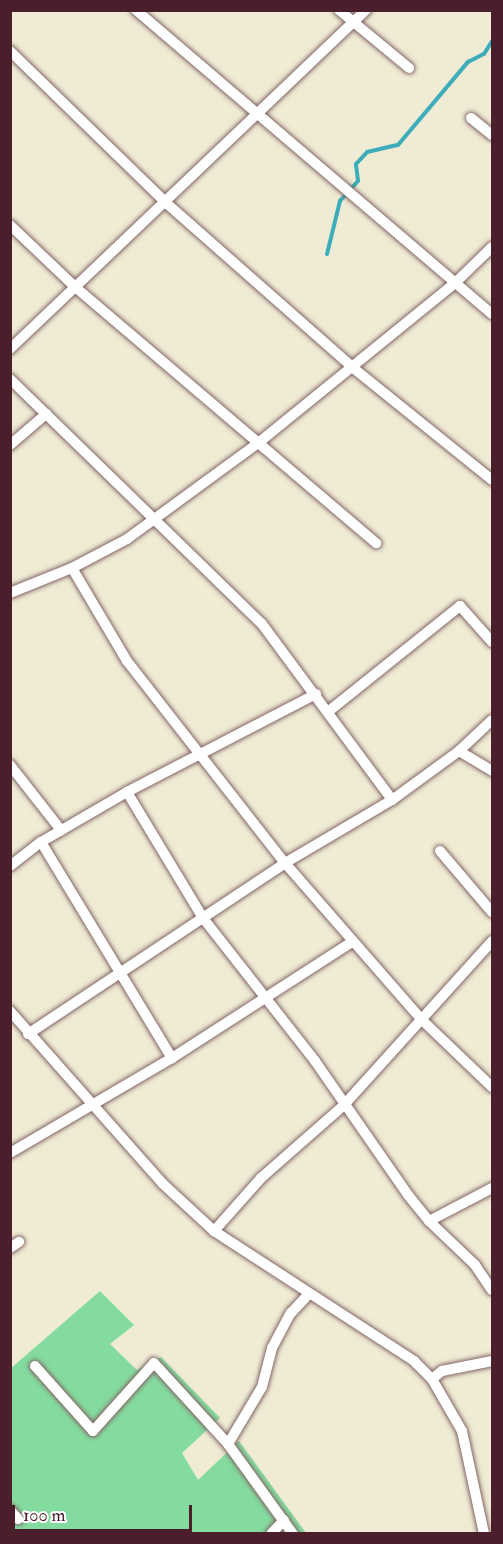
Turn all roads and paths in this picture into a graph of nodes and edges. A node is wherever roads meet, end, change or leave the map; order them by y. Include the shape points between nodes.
1 (136, 10) edge
2 (339, 10) edge
3 (366, 10) edge
4 (353, 23) junction
5 (10, 51) edge
6 (409, 68) dead end
7 (256, 114) junction
8 (471, 118) dead end
9 (492, 135) edge
10 (164, 201) junction
11 (10, 225) edge
12 (492, 247) edge
13 (454, 284) junction
14 (74, 286) junction
15 (492, 314) edge
16 (10, 349) edge
17 (352, 367) junction
18 (10, 379) edge
19 (46, 414) junction
20 (257, 444) junction
21 (10, 445) edge
22 (492, 480) edge
23 (155, 518) junction
24 (376, 543) dead end
25 (72, 568) junction
26 (10, 593) edge
27 (492, 642) edge
28 (316, 694) junction
29 (329, 711) junction
30 (492, 720) edge
31 (459, 751) junction
32 (200, 753) junction
33 (10, 765) edge
34 (492, 771) edge
35 (127, 792) junction
36 (392, 800) junction
37 (61, 830) junction
38 (40, 843) junction
39 (440, 851) dead end
40 (285, 863) junction
41 (10, 866) edge
42 (492, 912) edge
43 (204, 918) junction
44 (492, 941) edge
45 (352, 942) junction
46 (122, 972) junction
47 (264, 1000) junction
48 (10, 1011) edge
49 (422, 1020) junction
50 (28, 1034) junction
51 (172, 1058) junction
52 (492, 1087) edge
53 (95, 1105) junction
54 (344, 1105) junction
55 (10, 1153) edge
56 (492, 1188) edge
57 (429, 1221) junction
58 (214, 1231) junction
59 (492, 1290) edge
60 (309, 1296) junction
61 (492, 1362) edge
62 (35, 1366) dead end
63 (432, 1379) junction
64 (228, 1444) junction
65 (10, 1510) edge
66 (18, 1519) dead end
67 (284, 1520) junction
68 (271, 1533) edge
69 (293, 1533) edge
70 (484, 1533) edge

1 - 7 street
2 - 4 street
3 - 4 street
4 - 6 street
4 - 7 street
5 - 10 street
7 - 10 street
7 - 13 street
8 - 9 street
10 - 14 street
10 - 17 street
11 - 14 street
12 - 13 street
13 - 15 street
13 - 17 street
14 - 16 street
14 - 20 street
17 - 20 street
17 - 22 street
18 - 19 street
19 - 21 street
19 - 23 street
20 - 23 street
20 - 24 street
23 - 25 street via 127,539
23 - 28 street via 262,624
25 - 26 street
25 - 32 street via 128,661
27 - 29 street via 460,606
28 - 29 street
28 - 32 street
29 - 36 street
30 - 31 street
31 - 34 street
31 - 36 street
32 - 35 street
32 - 40 street
33 - 37 street
35 - 37 street
35 - 43 street
36 - 40 street
37 - 38 street
38 - 41 street
38 - 46 street
39 - 42 street
40 - 43 street
40 - 45 street
43 - 46 street
43 - 47 street
44 - 49 street
45 - 47 street
45 - 49 street
46 - 50 street
46 - 51 street
47 - 51 street
47 - 54 street via 315,1061
48 - 50 street
49 - 52 street
49 - 54 street
50 - 53 street
51 - 53 street
53 - 55 street
53 - 58 street via 162,1183
54 - 57 street
54 - 58 street via 261,1178
56 - 57 street
57 - 59 street via 475,1265
58 - 60 street
60 - 63 street via 414,1361
60 - 64 street via 291,1312 281,1330 262,1387
61 - 63 street via 442,1371
62 - 64 street via 93,1431 154,1363
63 - 70 street via 462,1431
64 - 67 street
65 - 66 street
67 - 68 street
67 - 69 street

